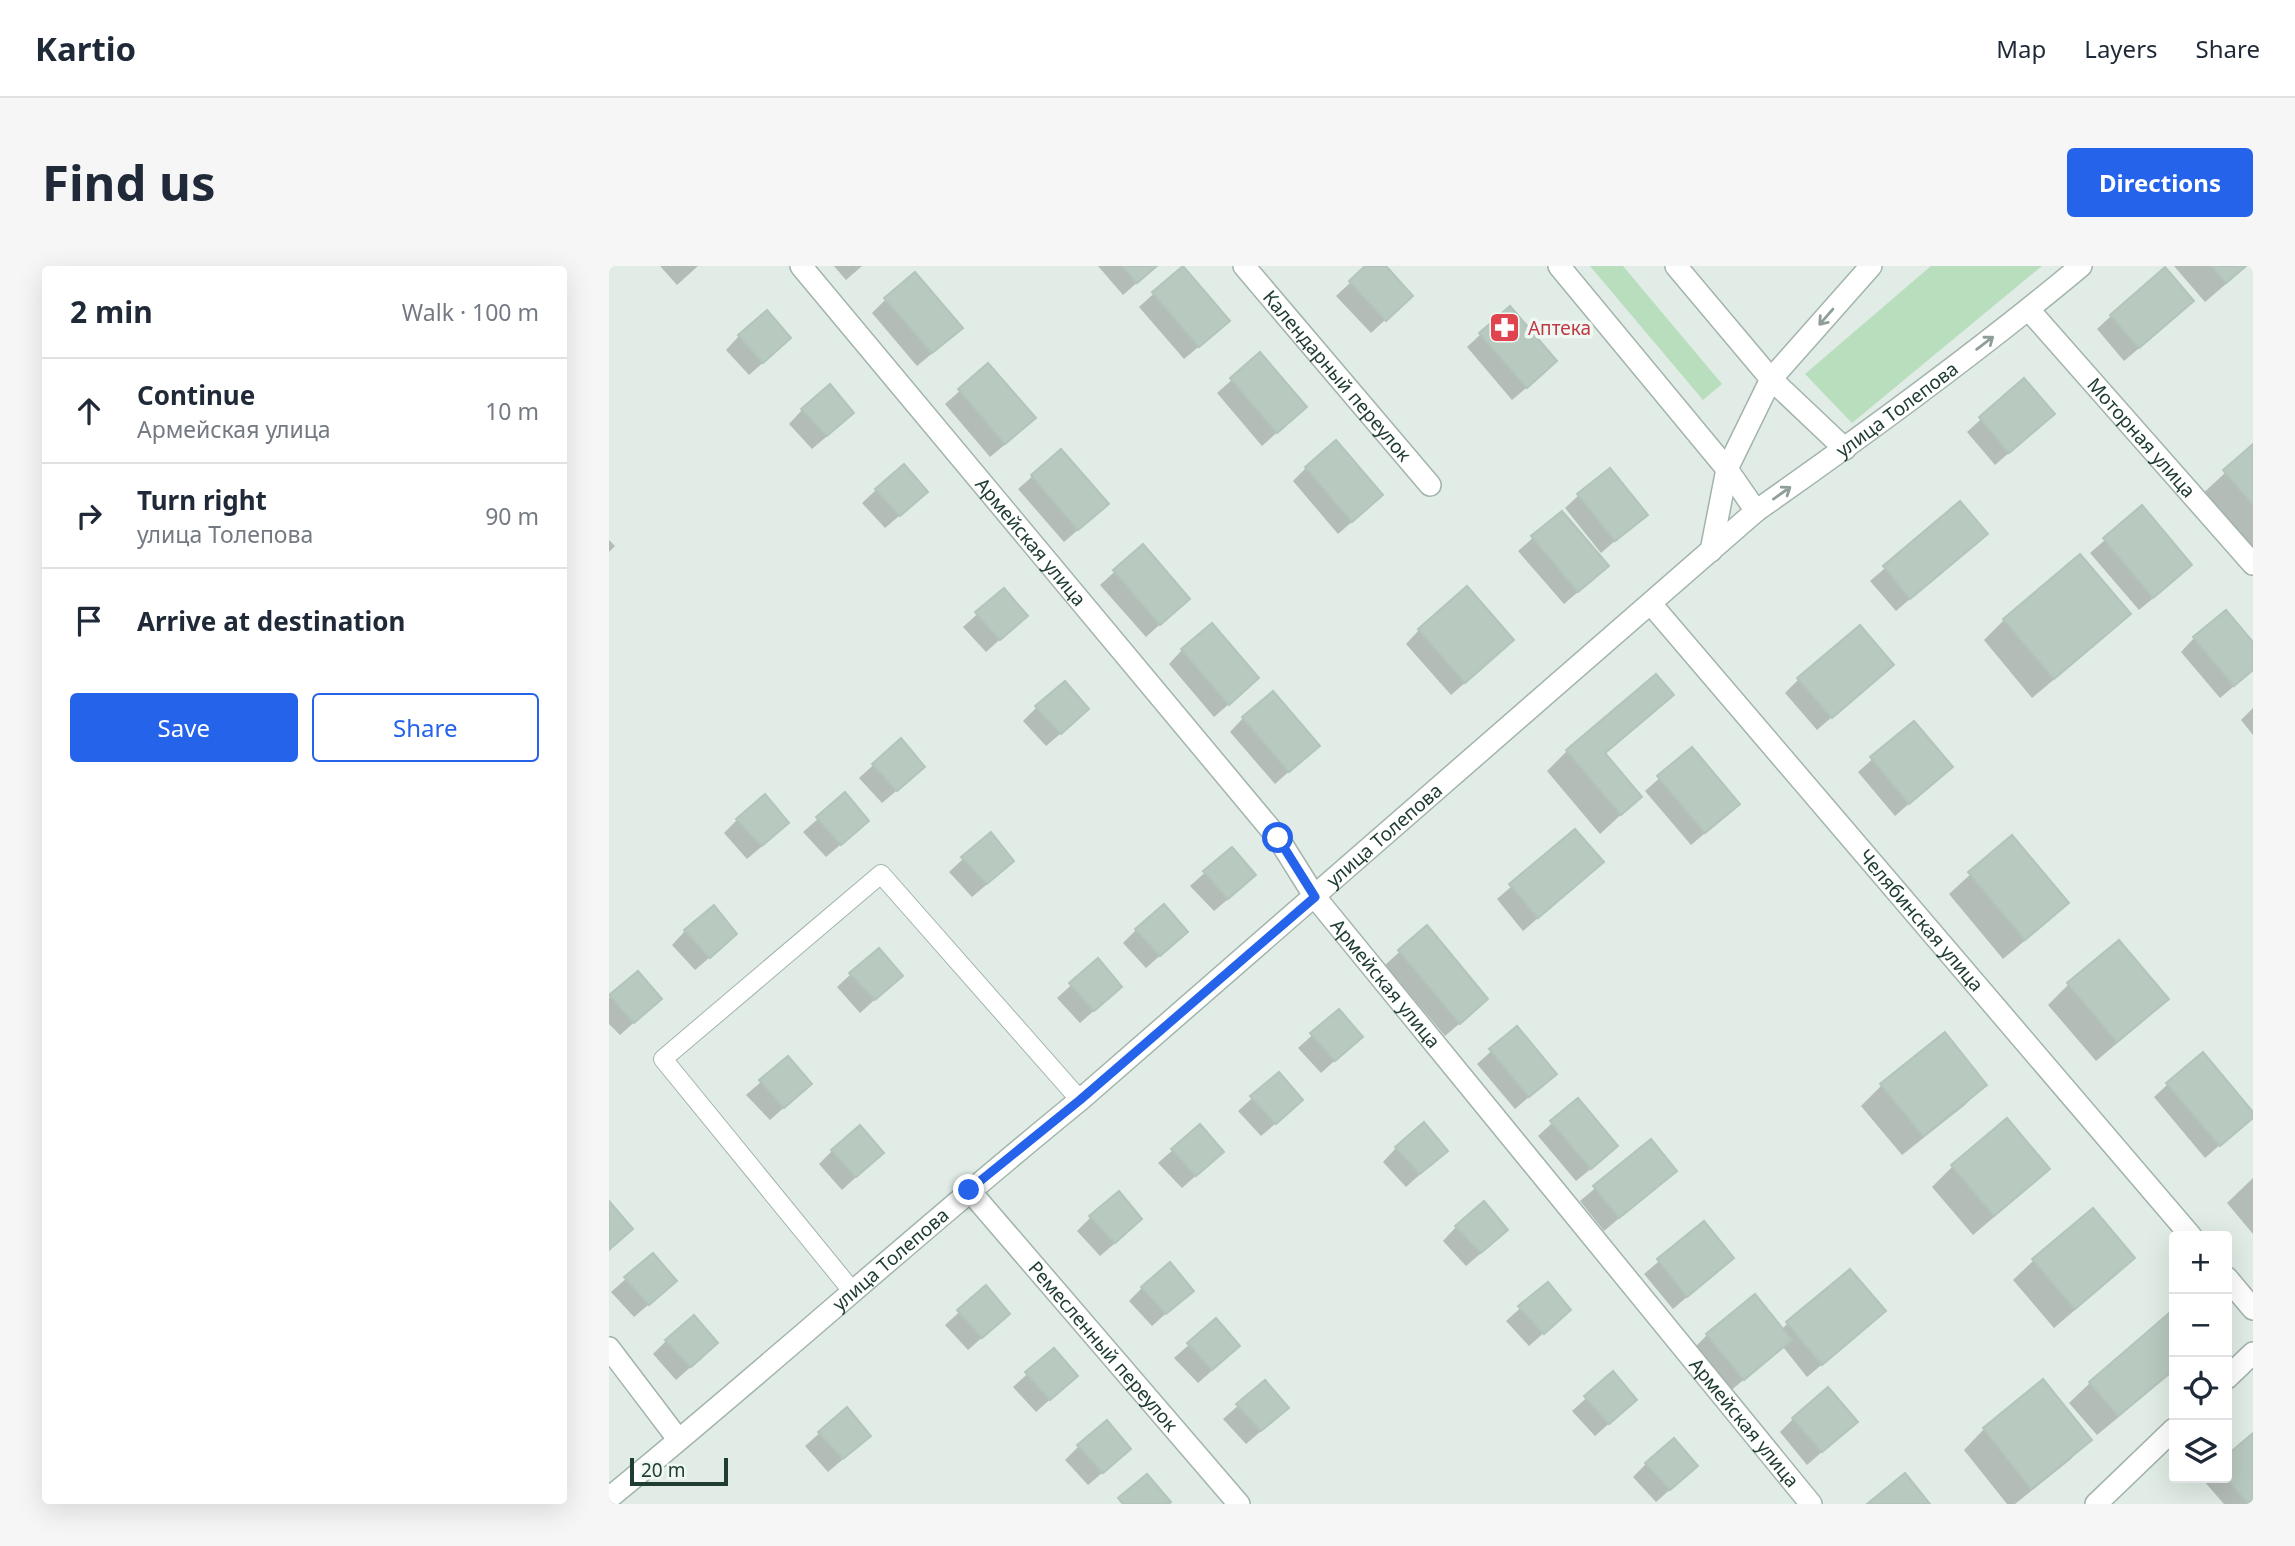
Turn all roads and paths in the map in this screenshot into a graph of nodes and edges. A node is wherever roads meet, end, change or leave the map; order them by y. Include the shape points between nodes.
1 (801, 266) edge
2 (1244, 266) edge
3 (1559, 266) edge
4 (1676, 266) edge
5 (1871, 266) edge
6 (2081, 266) edge
7 (2029, 310) junction
8 (1771, 379) junction
9 (1845, 449) junction
10 (1727, 469) junction
11 (1430, 485) dead end
12 (1756, 511) junction
13 (1710, 551) junction
14 (2253, 564) edge
15 (1651, 604) junction
16 (1315, 897) junction
17 (1080, 1100) junction
18 (969, 1190) junction
19 (2187, 1231) edge
20 (2232, 1284) edge
21 (853, 1292) junction
22 (2253, 1309) edge
23 (609, 1348) edge
24 (2253, 1353) edge
25 (2232, 1373) edge
26 (2169, 1434) edge
27 (678, 1439) junction
28 (616, 1498) edge
29 (1239, 1504) edge
30 (1811, 1504) edge
31 (2096, 1504) edge

1 - 16 street, Армейская улица via 1278,838
2 - 11 street, Календарный переулок
3 - 10 street
4 - 8 street
5 -> 8 street
6 - 7 street, улица Толепова
9 -> 7 street, улица Толепова
7 - 14 street, Моторная улица
8 - 9 street
8 - 10 street
12 -> 9 street, улица Толепова
10 - 12 street
10 - 13 street
12 - 13 street, улица Толепова
13 - 15 street, улица Толепова
15 - 16 street, улица Толепова
15 - 19 street, Челябинская улица
16 - 17 street, улица Толепова
16 - 30 street, Армейская улица
17 - 18 street, улица Толепова
17 - 21 lane via 881,874 663,1059
18 - 21 street, улица Толепова
18 - 29 street, Ремесленный переулок
20 - 22 street
21 - 27 street, улица Толепова
23 - 27 street
24 - 25 street
26 - 31 street
27 - 28 street, улица Толепова

